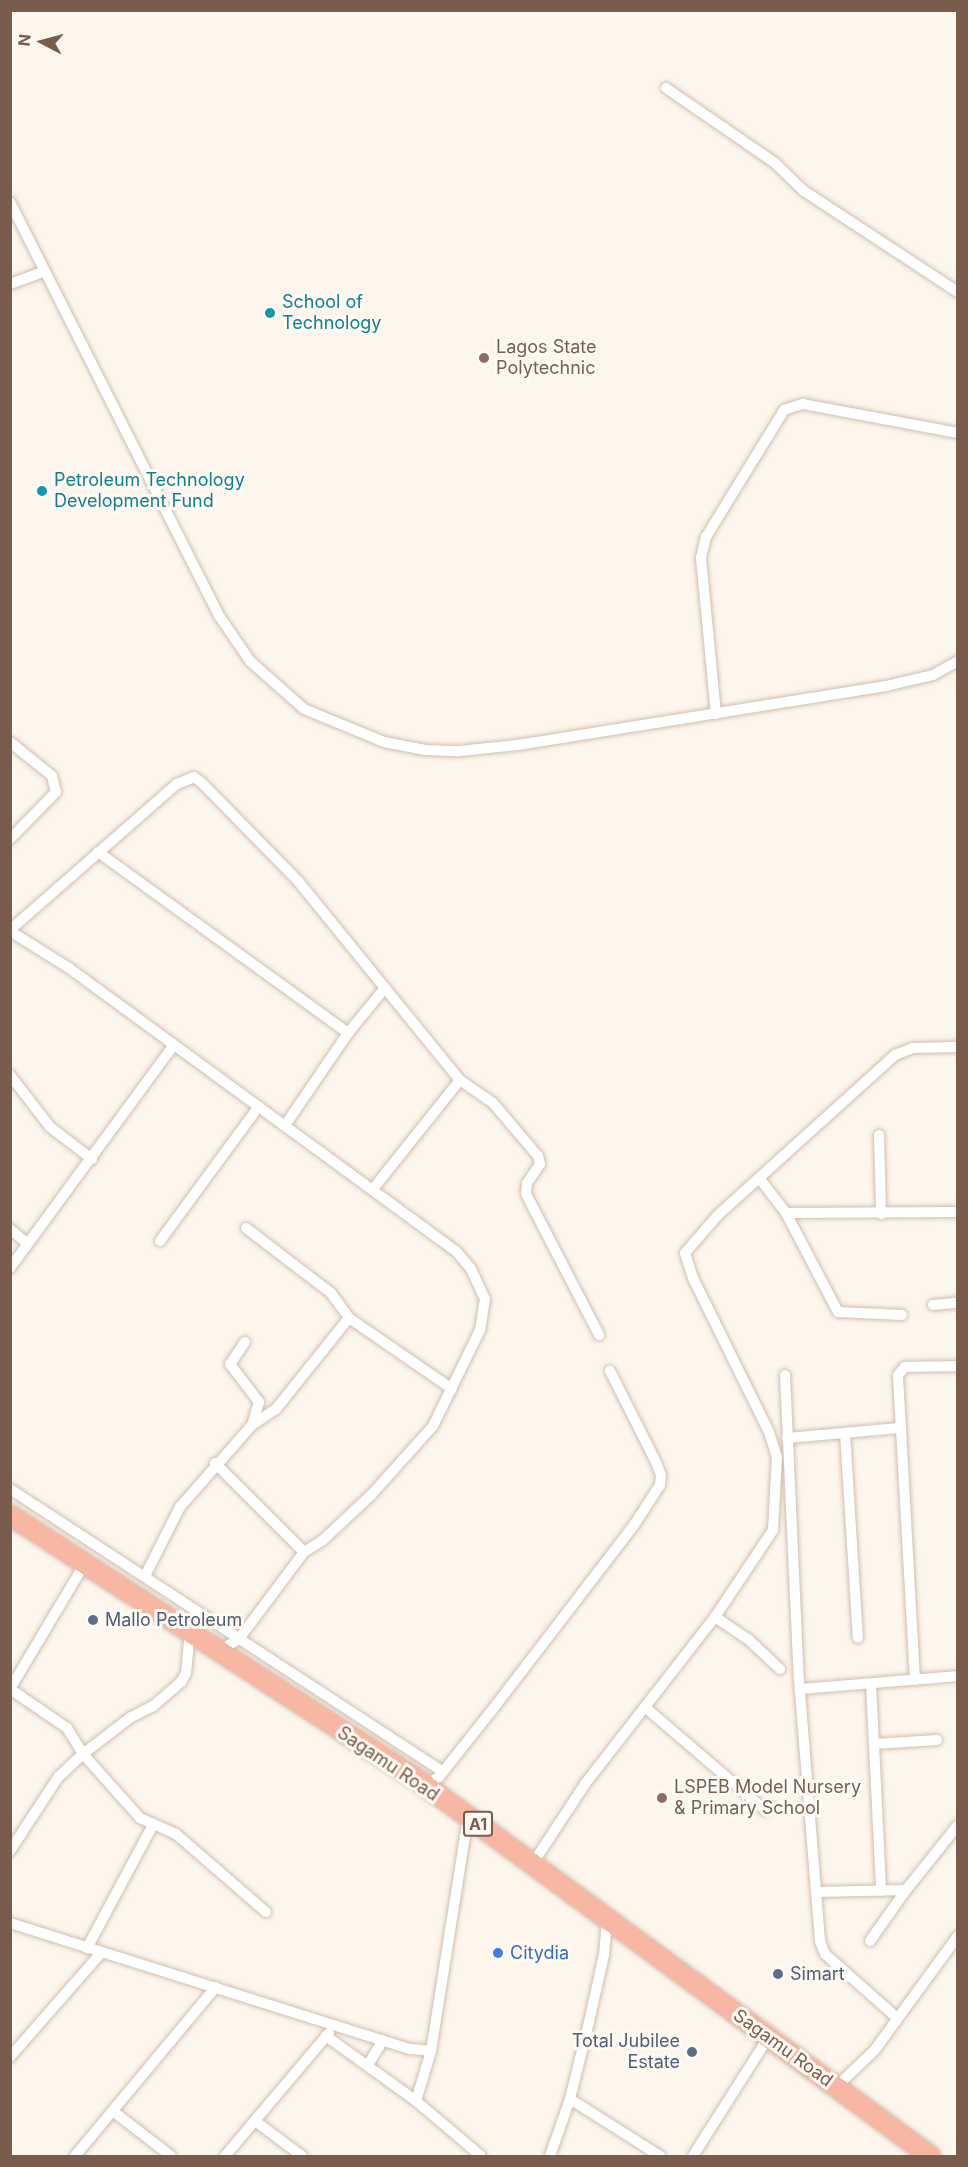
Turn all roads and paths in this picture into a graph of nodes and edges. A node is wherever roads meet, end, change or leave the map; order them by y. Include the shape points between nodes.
1 (666, 88) dead end
2 (10, 202) edge
3 (43, 272) junction
4 (10, 284) edge
5 (957, 292) edge
6 (957, 433) edge
7 (957, 662) edge
8 (716, 714) junction
9 (10, 742) edge
10 (10, 839) edge
11 (98, 852) junction
12 (10, 931) edge
13 (385, 988) junction
14 (348, 1033) junction
15 (172, 1046) junction
16 (957, 1047) edge
17 (10, 1075) edge
18 (460, 1080) junction
19 (259, 1106) junction
20 (286, 1124) junction
21 (879, 1135) dead end
22 (92, 1159) junction
23 (760, 1179) junction
24 (373, 1189) junction
25 (957, 1212) edge
26 (786, 1213) junction
27 (881, 1214) junction
28 (246, 1228) dead end
29 (10, 1229) edge
30 (160, 1241) dead end
31 (28, 1244) junction
32 (10, 1268) edge
33 (957, 1303) edge
34 (933, 1305) dead end
35 (902, 1315) dead end
36 (349, 1318) junction
37 (599, 1335) dead end
38 (245, 1342) dead end
39 (957, 1366) edge
40 (610, 1371) dead end
41 (785, 1375) dead end
42 (452, 1389) junction
43 (252, 1425) junction
44 (900, 1428) junction
45 (845, 1433) junction
46 (787, 1438) junction
47 (215, 1463) junction
48 (10, 1490) edge
49 (10, 1515) edge
50 (304, 1552) junction
51 (85, 1563) junction
52 (145, 1576) junction
53 (715, 1617) junction
54 (190, 1630) junction
55 (858, 1638) dead end
56 (239, 1640) junction
57 (221, 1650) junction
58 (780, 1669) dead end
59 (957, 1676) edge
60 (915, 1680) junction
61 (870, 1684) junction
62 (10, 1689) edge
63 (801, 1689) junction
64 (646, 1708) junction
65 (937, 1740) dead end
66 (874, 1744) junction
67 (82, 1754) junction
68 (442, 1772) junction
69 (424, 1785) junction
70 (765, 1810) dead end
71 (468, 1817) junction
72 (153, 1825) junction
73 (957, 1825) edge
74 (10, 1851) edge
75 (534, 1863) junction
76 (906, 1890) junction
77 (881, 1891) junction
78 (817, 1892) junction
79 (266, 1912) dead end
80 (607, 1916) junction
81 (10, 1923) edge
82 (957, 1936) edge
83 (870, 1941) dead end
84 (87, 1948) junction
85 (101, 1953) junction
86 (216, 1987) junction
87 (896, 2017) junction
88 (335, 2026) junction
89 (326, 2036) junction
90 (768, 2038) junction
91 (383, 2040) junction
92 (13, 2050) edge
93 (430, 2051) junction
94 (368, 2065) junction
95 (836, 2087) junction
96 (570, 2098) junction
97 (416, 2101) junction
98 (114, 2112) junction
99 (255, 2121) junction
100 (75, 2157) edge
101 (171, 2157) edge
102 (225, 2157) edge
103 (302, 2157) edge
104 (481, 2157) edge
105 (550, 2157) edge
106 (660, 2157) edge
107 (693, 2157) edge
108 (930, 2157) edge

1 - 5 street via 775,163 804,191
2 - 3 street
3 - 4 street
3 - 8 street via 220,617 250,661 304,709 384,742 425,750 518,746
6 - 8 street via 803,404 784,410 706,537 700,558
7 - 8 street via 933,675 886,686
9 - 10 street via 52,776 56,792
11 - 12 street
11 - 13 street via 177,784 194,777 217,794 298,881
11 - 14 street
12 - 15 street via 69,968
13 - 14 street
13 - 18 street
14 - 20 street
15 - 19 street
15 - 22 street
16 - 23 street via 913,1048 895,1055
17 - 22 street via 50,1127
18 - 24 street
18 - 37 street via 500,1111 540,1160 539,1169 527,1183 526,1194
19 - 20 street
19 - 30 street
20 - 24 street
21 - 27 street
22 - 31 street
23 - 26 street
23 - 53 street via 718,1215 685,1253 777,1457 773,1530
24 - 42 street via 456,1251 480,1285 484,1317
25 - 27 street
26 - 27 street
26 - 35 street via 838,1312
28 - 36 street via 331,1293
29 - 31 street
31 - 32 street
33 - 34 street
36 - 42 street
36 - 43 street via 276,1409
38 - 43 street via 230,1364 259,1402
39 - 44 street via 900,1371
40 - 68 street via 655,1460 660,1485 555,1629
41 - 46 street
42 - 50 street via 433,1426 387,1478 323,1540
43 - 47 street
44 - 45 street
44 - 60 street
45 - 46 street
45 - 55 street
46 - 63 street
47 - 50 street
47 - 52 street via 173,1518
48 - 52 street
49 - 51 highway, Sagamu Road / A1
50 - 56 street
51 - 54 highway, Sagamu Road / A1
51 - 62 street
52 - 56 street
53 - 58 street via 748,1639
53 - 64 street
54 - 57 highway, Sagamu Road / A1
54 - 67 street via 186,1673 181,1682
56 - 57 street
56 - 68 street
57 - 69 highway, Sagamu Road / A1
59 - 60 street
60 - 61 street
61 - 63 street
61 - 66 street
62 - 67 street via 67,1728
63 - 78 street
64 - 70 street
64 - 75 street via 585,1784
65 - 66 street
66 - 77 street
67 - 72 street via 133,1812
67 - 74 street via 59,1776
68 - 69 street
69 - 71 highway, Sagamu Road / A1
71 - 75 highway, Sagamu Road / A1
71 - 93 street
72 - 79 street via 176,1834
72 - 84 street
73 - 76 street
75 - 80 highway, Sagamu Road / A1
76 - 77 street
76 - 83 street
77 - 78 street
78 - 87 street via 825,1953
80 - 90 highway, Sagamu Road / A1
80 - 96 street via 604,1955
81 - 84 street
82 - 87 street
84 - 85 street
85 - 86 street
85 - 92 street
86 - 88 street
86 - 98 street
87 - 95 street via 874,2051
88 - 89 street
88 - 91 street
89 - 94 street
89 - 99 street
90 - 95 highway, Sagamu Road / A1
90 - 107 street
91 - 93 street
91 - 94 street
93 - 97 street
94 - 97 street
95 - 108 highway, Sagamu Road / A1
96 - 105 street
96 - 106 street
97 - 104 street
98 - 100 street
98 - 101 street
99 - 102 street
99 - 103 street

